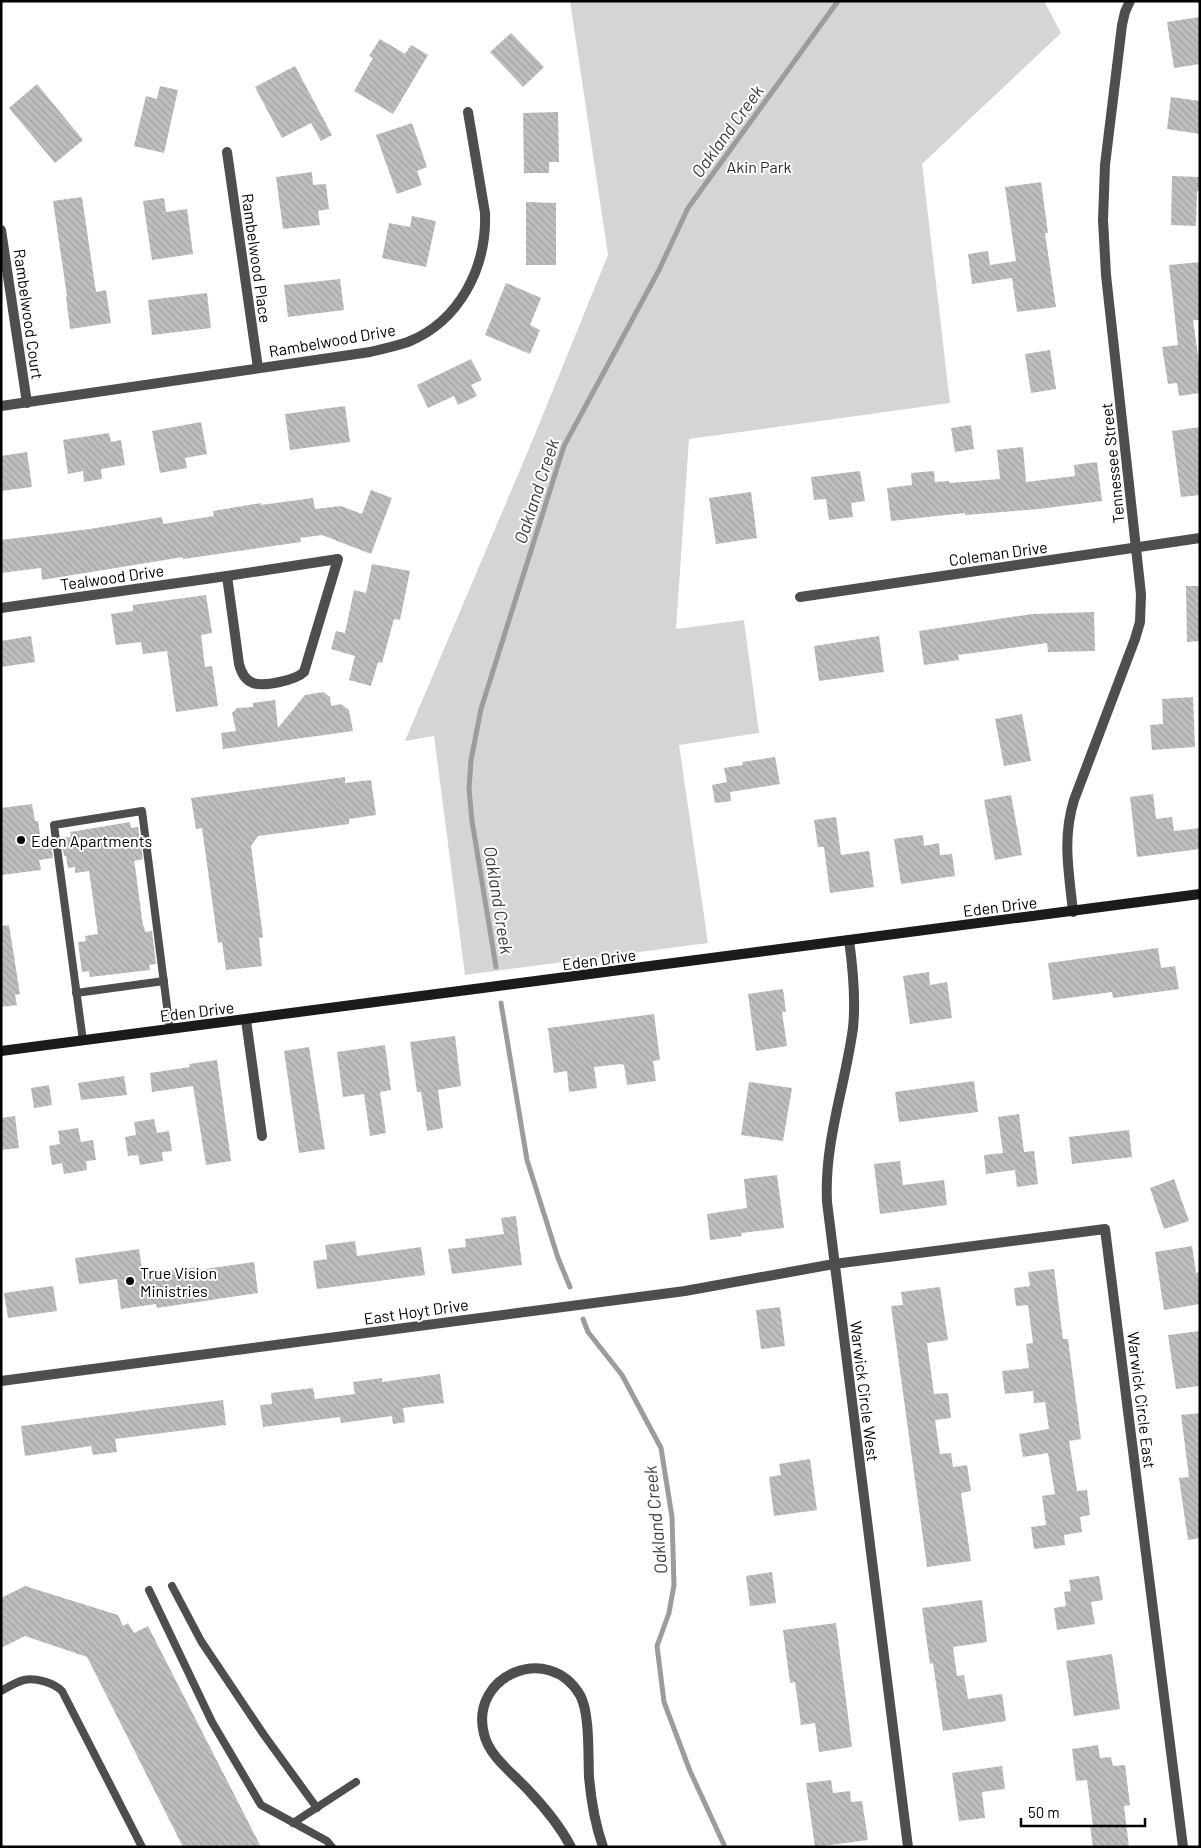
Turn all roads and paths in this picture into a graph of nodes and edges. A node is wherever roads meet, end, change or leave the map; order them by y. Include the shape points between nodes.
1 (1130, 1) edge
2 (468, 112) dead end
3 (227, 152) dead end
4 (1, 230) edge
5 (258, 368) junction
6 (27, 403) junction
7 (1, 406) edge
8 (1200, 538) edge
9 (1137, 548) junction
10 (227, 576) junction
11 (800, 597) dead end
12 (1, 608) edge
13 (1200, 894) edge
14 (1074, 912) junction
15 (849, 940) junction
16 (164, 981) junction
17 (76, 992) junction
18 (246, 1020) junction
19 (170, 1030) junction
20 (82, 1041) junction
21 (1, 1052) edge
22 (262, 1136) dead end
23 (834, 1264) junction
24 (1, 1381) edge
25 (172, 1586) dead end
26 (149, 1590) dead end
27 (1, 1691) edge
28 (356, 1782) dead end
29 (317, 1808) junction
30 (293, 1823) junction
31 (142, 1847) edge
32 (332, 1847) edge
33 (571, 1847) edge
34 (603, 1847) edge
35 (908, 1847) edge
36 (1183, 1847) edge

1 - 9 street, Tennessee Street via 1123,18 1105,165 1103,220 1106,275
2 - 5 street, Rambelwood Drive via 485,229 476,271 458,303 431,329 402,344 370,352
3 - 5 street, Rambelwood Place
4 - 6 street, Rambelwood Court
5 - 6 street, Rambelwood Drive
6 - 7 street, Rambelwood Drive
8 - 9 street, Coleman Drive
9 - 11 street, Coleman Drive
9 - 14 street, Tennessee Street via 1141,605 1138,631 1067,824
10 - 10 street, Tealwood Drive via 239,664 244,675 258,684 299,676 308,662 338,559
10 - 12 street, Tealwood Drive
13 - 14 street, Eden Drive
14 - 15 street, Eden Drive
15 - 18 street, Eden Drive
15 - 23 street, Warwick Circle West via 854,983 853,1026 832,1128 827,1179
16 - 17 lane
16 - 17 lane via 142,811 54,825
16 - 19 lane
17 - 20 lane
18 - 19 street, Eden Drive
18 - 22 street
19 - 20 street, Eden Drive
20 - 21 street, Eden Drive
23 - 24 street, East Hoyt Drive via 685,1291
23 - 35 street, Warwick Circle West
23 - 36 street, Warwick Circle East via 1105,1229
25 - 29 lane via 201,1641
26 - 30 lane via 212,1722 261,1805
27 - 31 lane via 27,1679 54,1685 62,1691
28 - 29 lane
29 - 30 lane
30 - 32 lane
33 - 34 street via 552,1818 492,1752 484,1736 482,1716 484,1702 490,1692 506,1677 527,1668 559,1674 576,1688 584,1704 591,1793

